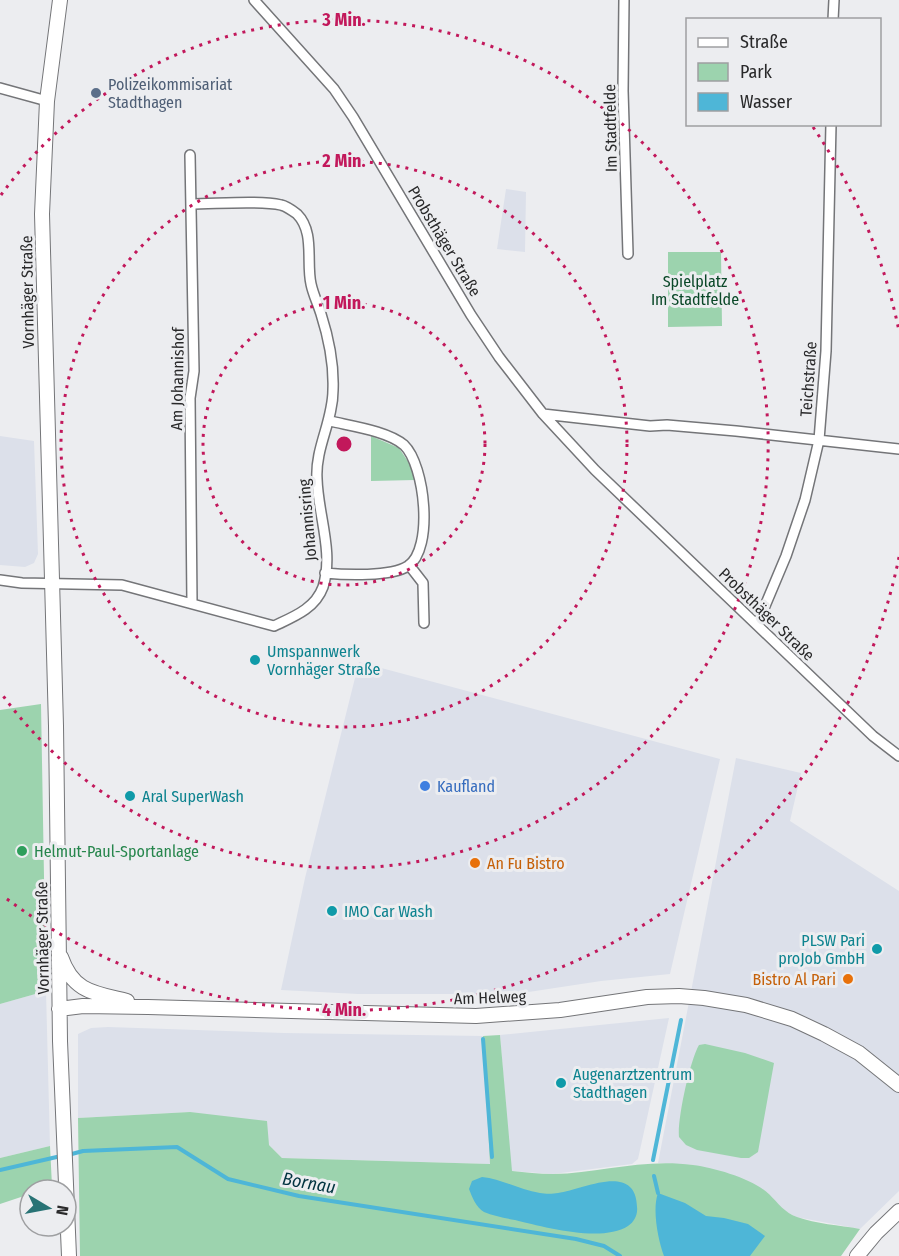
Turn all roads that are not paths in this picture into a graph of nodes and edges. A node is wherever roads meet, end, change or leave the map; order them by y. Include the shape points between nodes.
1 (60, 0) edge
2 (254, 0) edge
3 (624, 0) edge
4 (834, 0) edge
5 (833, 18) edge
6 (0, 88) edge
7 (47, 101) junction
8 (831, 126) edge
9 (190, 155) dead end
10 (190, 204) junction
11 (628, 254) dead end
12 (543, 414) junction
13 (330, 421) junction
14 (819, 440) junction
15 (899, 448) edge
16 (409, 565) junction
17 (326, 573) junction
18 (0, 580) edge
19 (53, 584) junction
20 (192, 603) junction
21 (424, 623) dead end
22 (757, 626) junction
23 (899, 756) edge
24 (58, 946) junction
25 (148, 1007) junction
26 (59, 1009) junction
27 (899, 1085) edge
28 (899, 1211) edge
29 (69, 1256) edge
30 (857, 1256) edge

1 - 7 main road, Vornhäger Straße
2 - 12 street, Probsthäger Straße via 334,89 471,315
3 - 11 street, Im Stadtfelde
4 - 5 street
6 - 7 street
7 - 19 main road, Vornhäger Straße via 42,214
8 - 14 street, Teichstraße via 826,351
9 - 10 street, Am Johannishof
10 - 13 street, Johannisring via 268,203 284,205 297,214 308,238 311,284 332,361
10 - 20 street, Am Johannishof via 194,371 189,398
12 - 14 street
12 - 22 street, Probsthäger Straße via 595,470
13 - 16 street via 397,440 406,447 417,467 422,537
13 - 17 street, Johannisring via 319,452 317,479
14 - 15 street
14 - 22 street, Teichstraße via 805,500
16 - 17 street, Johannisring via 391,572
16 - 21 street via 423,583
17 - 20 street, Johannisring via 315,601 304,612 274,626
18 - 19 street
19 - 20 street via 123,585
19 - 24 main road, Vornhäger Straße
22 - 23 street, Probsthäger Straße
24 - 25 main road via 66,970 86,991
24 - 26 main road, Vornhäger Straße
25 - 26 main road, Am Helweg
25 - 27 main road, Am Helweg via 476,1016 560,1010 647,997 704,998 746,1005 803,1024 859,1053
26 - 29 main road, Vornhäger Straße
28 - 30 main road

